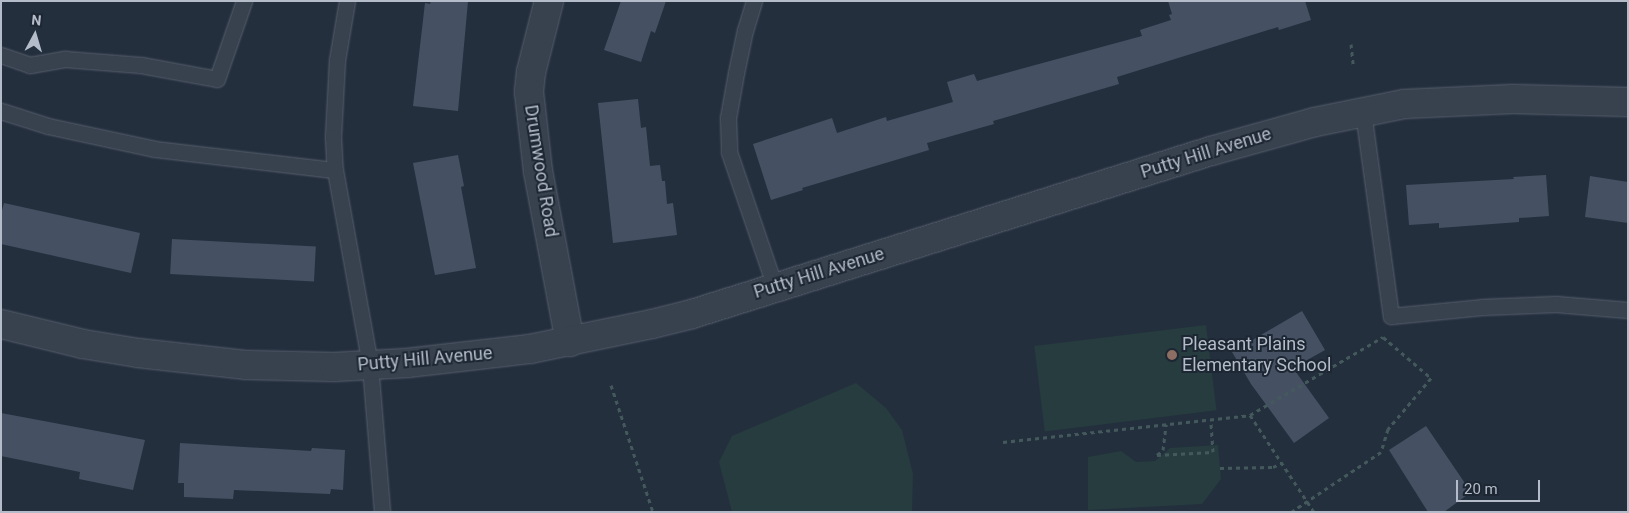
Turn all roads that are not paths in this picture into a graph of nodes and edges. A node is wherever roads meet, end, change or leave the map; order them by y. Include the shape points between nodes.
1 (244, 1) edge
2 (347, 1) edge
3 (549, 1) edge
4 (754, 1) edge
5 (1, 55) edge
6 (1628, 102) edge
7 (1, 111) edge
8 (1363, 112) junction
9 (335, 170) junction
10 (775, 287) junction
11 (1628, 310) edge
12 (1, 324) edge
13 (570, 342) junction
14 (370, 365) junction
15 (382, 512) edge

1 - 5 lane via 217,79 141,65 65,59 30,65
2 - 9 lane via 337,60 333,137
3 - 13 street, Drumwood Road via 531,72 530,100 538,171
4 - 10 lane via 728,118 729,152
6 - 8 street, Putty Hill Avenue via 1513,99 1404,104
7 - 9 lane via 48,126 155,149
8 - 10 street, Putty Hill Avenue via 1266,134
8 - 11 lane via 1391,316 1556,304
9 - 14 lane
10 - 13 street, Putty Hill Avenue via 652,324
12 - 14 street, Putty Hill Avenue via 83,344 193,361 295,367
13 - 14 street, Putty Hill Avenue via 485,355
14 - 15 lane

